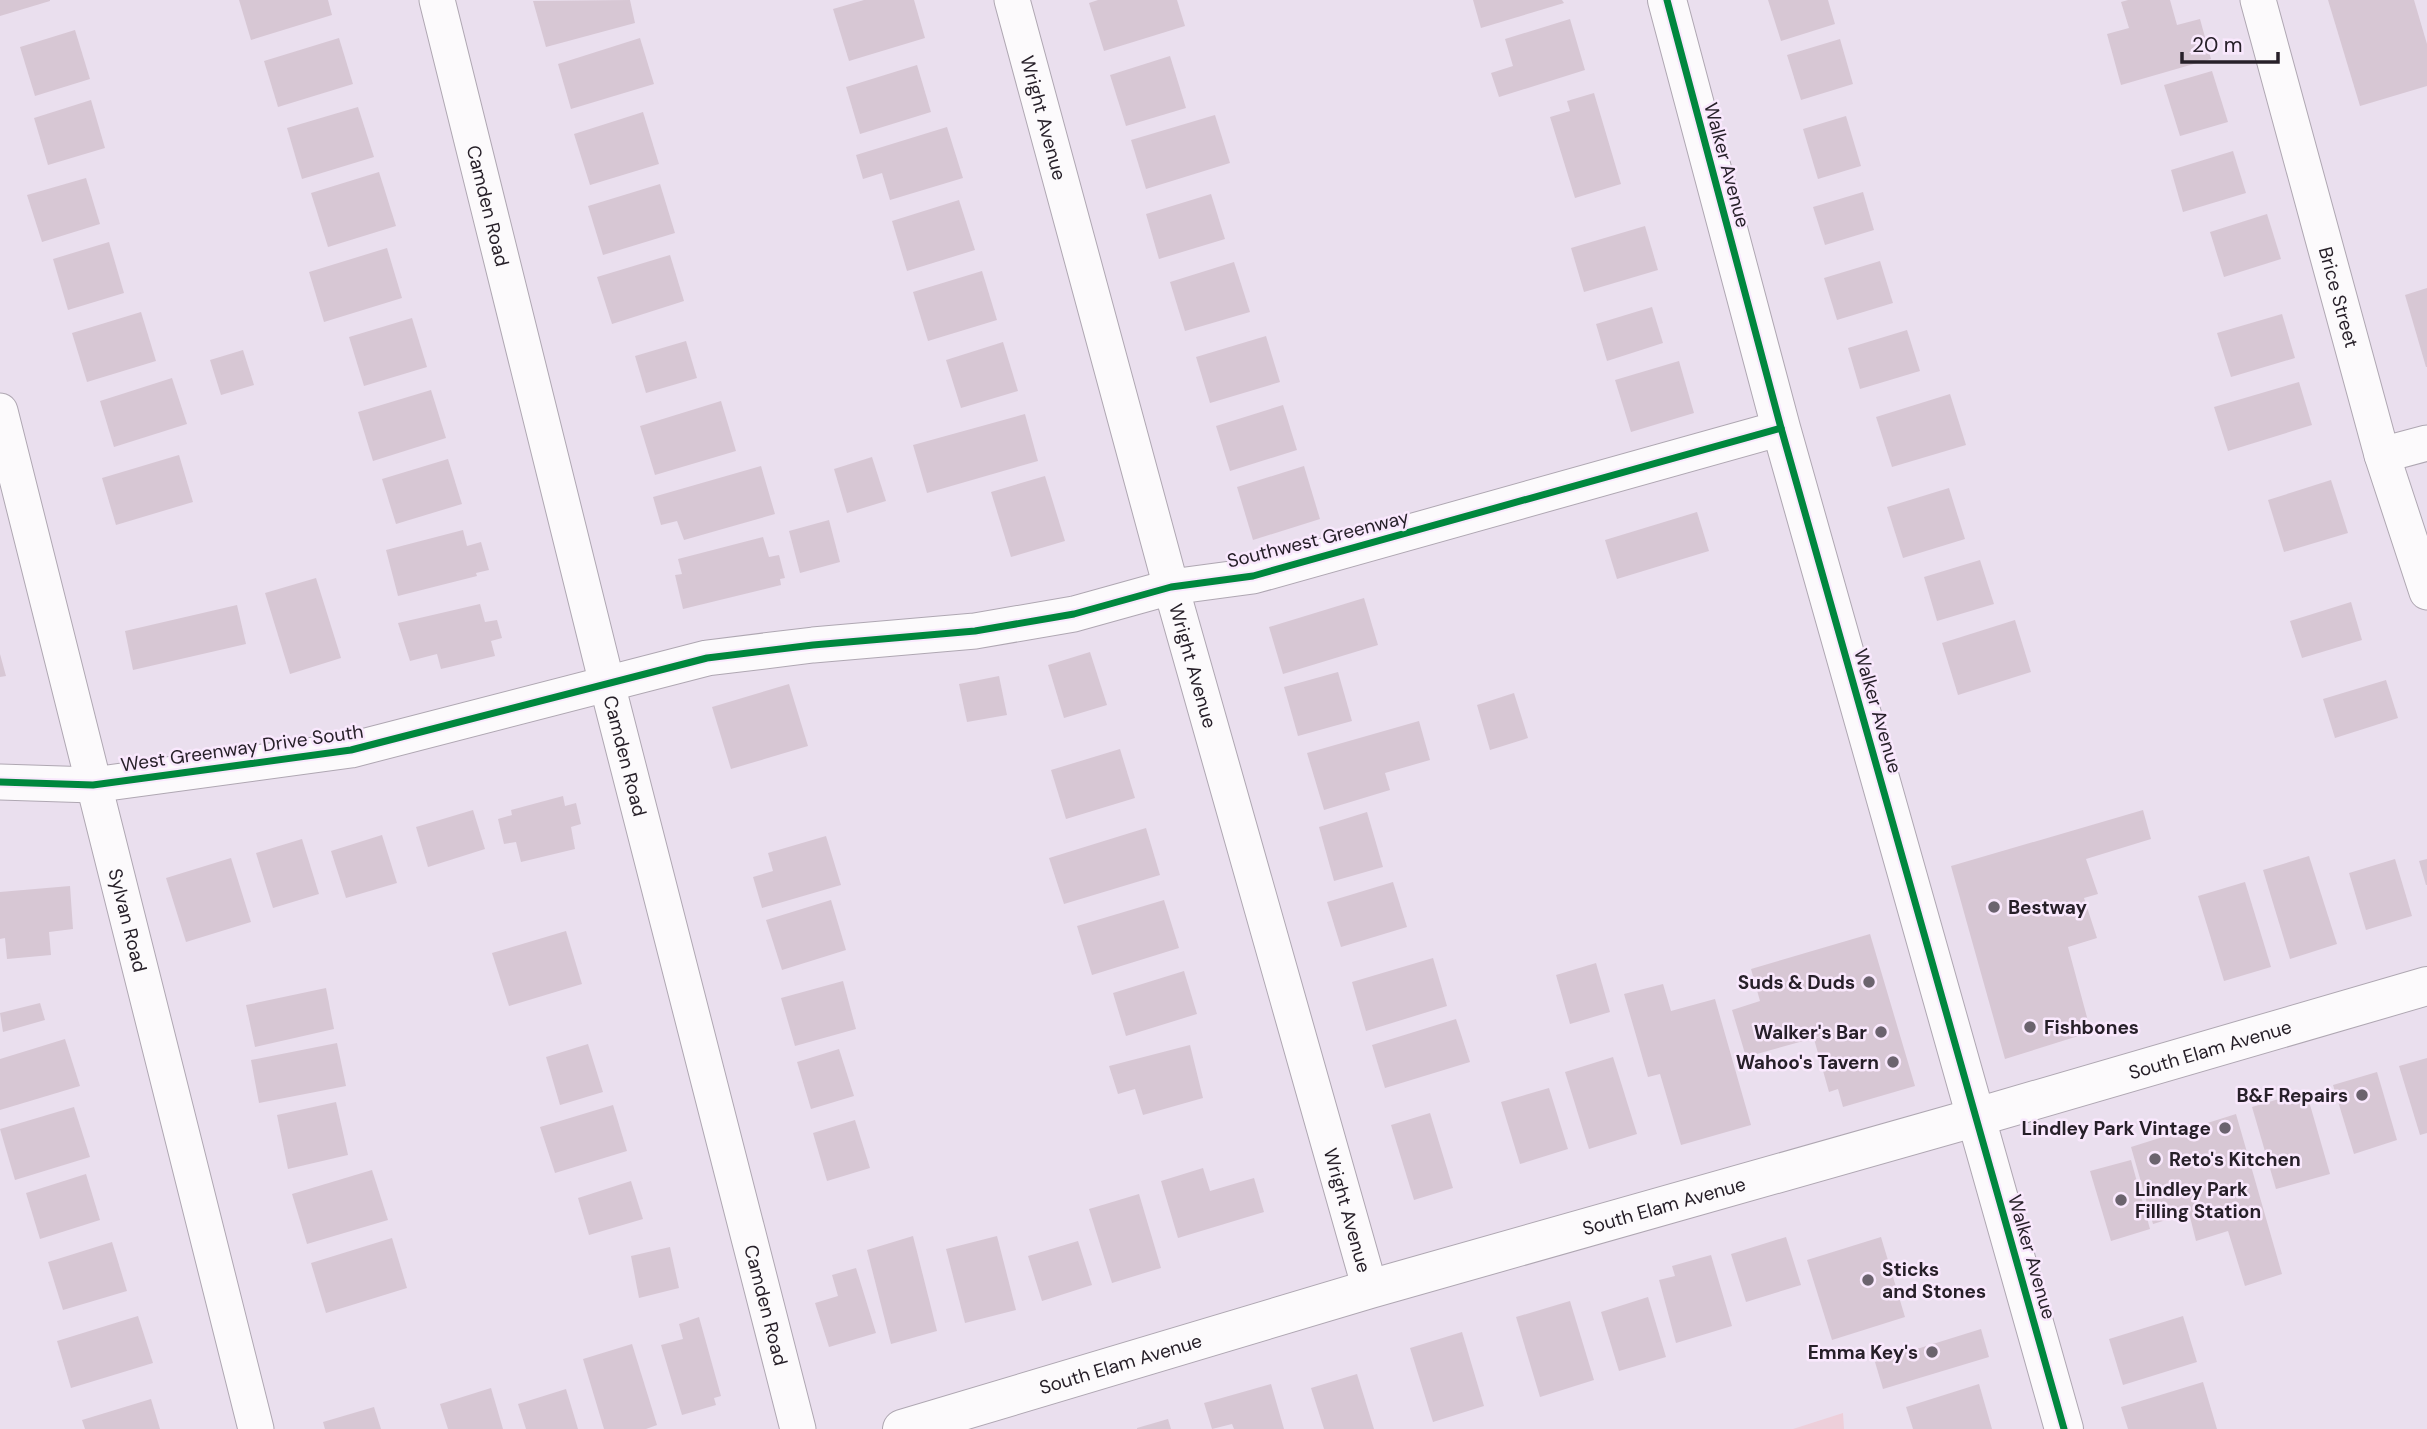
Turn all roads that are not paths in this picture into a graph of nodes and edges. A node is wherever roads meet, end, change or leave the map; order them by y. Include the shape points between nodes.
1 (437, 0) edge
2 (1013, 0) edge
3 (1667, 0) edge
4 (2258, 0) edge
5 (0, 411) edge
6 (1781, 428) junction
7 (2427, 443) edge
8 (2382, 455) junction
9 (1171, 587) junction
10 (2427, 592) edge
11 (607, 684) junction
12 (0, 782) edge
13 (93, 785) junction
14 (2427, 986) edge
15 (1977, 1117) junction
16 (1370, 1289) junction
17 (256, 1429) edge
18 (798, 1429) edge
19 (902, 1429) edge
20 (2064, 1429) edge

1 - 11 street, Camden Road
2 - 9 street, Wright Avenue
3 - 6 street, Walker Avenue
4 - 8 street, Brice Street
5 - 13 street, Sylvan Road
6 - 9 street, Southwest Greenway via 1253,576
6 - 15 street, Walker Avenue
7 - 8 street
8 - 10 street, Brice Street
9 - 11 street, Southwest Greenway via 1074,614 975,631 707,658
9 - 16 street, Wright Avenue
11 - 13 street, West Greenway Drive South via 351,750
11 - 18 street, Camden Road
12 - 13 street, West Greenway Drive South
13 - 17 street, Sylvan Road
14 - 15 street, South Elam Avenue
15 - 16 street, South Elam Avenue
15 - 20 street, Walker Avenue
16 - 19 street, South Elam Avenue

